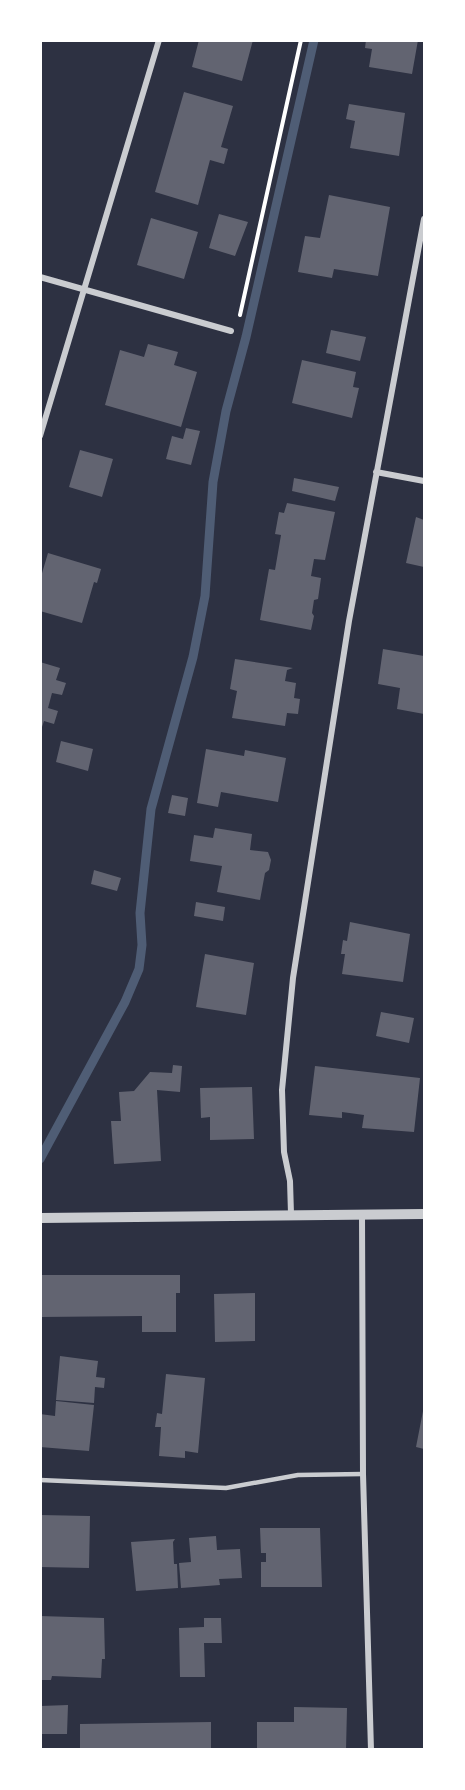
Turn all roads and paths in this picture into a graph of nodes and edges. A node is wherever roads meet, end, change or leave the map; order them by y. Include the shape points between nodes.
1 (159, 40) edge
2 (301, 40) edge
3 (424, 219) edge
4 (40, 277) edge
5 (84, 289) junction
6 (231, 331) joint
7 (40, 436) edge
8 (376, 472) junction
9 (424, 481) edge
10 (362, 1213) junction
11 (291, 1214) junction
12 (424, 1214) edge
13 (41, 1218) edge
14 (363, 1474) junction
15 (40, 1480) edge
16 (370, 1749) edge

1 - 5 street
2 - 6 path via 236,333
3 - 8 street
4 - 5 street
5 - 6 street
5 - 7 street
8 - 9 street
8 - 11 street via 293,978 282,1090
10 - 11 street
10 - 12 street
10 - 14 street
11 - 13 street
14 - 15 lane via 298,1475 226,1488
14 - 16 street

